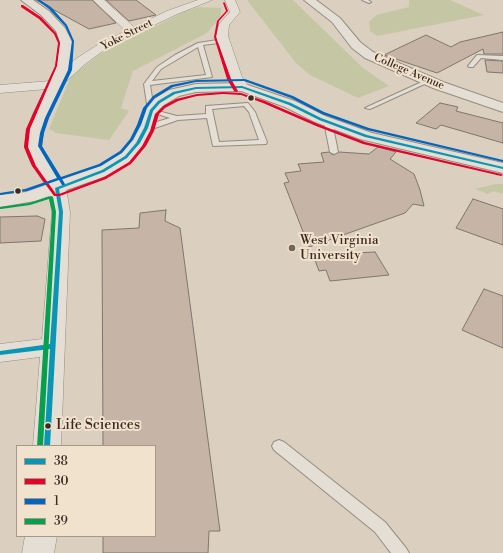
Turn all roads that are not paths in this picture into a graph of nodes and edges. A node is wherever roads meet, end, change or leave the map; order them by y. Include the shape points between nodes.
1 (26, 0) edge
2 (98, 0) edge
3 (207, 0) edge
4 (230, 0) edge
5 (309, 0) edge
6 (134, 32) junction
7 (224, 41) junction
8 (200, 44) junction
9 (503, 58) edge
10 (471, 66) dead end
11 (428, 80) junction
12 (147, 84) junction
13 (54, 85) junction
14 (242, 87) junction
15 (0, 89) edge
16 (368, 108) dead end
17 (503, 108) edge
18 (151, 111) junction
19 (210, 116) junction
20 (177, 118) junction
21 (328, 122) junction
22 (146, 128) junction
23 (334, 152) dead end
24 (503, 168) edge
25 (57, 188) junction
26 (0, 201) edge
27 (53, 346) junction
28 (0, 352) edge
29 (47, 445) edge
30 (279, 446) dead end
31 (41, 537) edge
32 (38, 553) edge
33 (401, 553) edge

1 - 13 street via 54,22 66,42 63,68
2 - 6 street
3 - 6 street, Yoke Street via 171,13
4 - 7 street via 235,12 224,24
5 - 11 street, College Avenue via 336,20 356,45 369,55
6 - 13 street, Yoke Street via 103,46
7 - 8 lane
7 - 14 street
8 - 12 lane via 159,68
8 - 12 lane via 210,76
9 - 10 lane via 479,56
11 - 16 lane
11 - 17 street, College Avenue
12 - 18 lane
13 - 15 street
13 - 25 street via 35,131 33,147
14 - 18 street via 196,88 174,93 159,102
14 - 21 street via 290,104
18 - 20 lane
18 - 22 street
19 - 19 lane via 216,144 263,142 252,112 246,104 208,106
19 - 20 lane
20 - 22 lane
21 - 23 lane
21 - 24 street via 403,146
22 - 25 street via 126,157 103,171
25 - 26 street
25 - 27 street via 61,212
27 - 28 street
27 - 29 street
30 - 33 lane via 380,527
31 - 32 street

